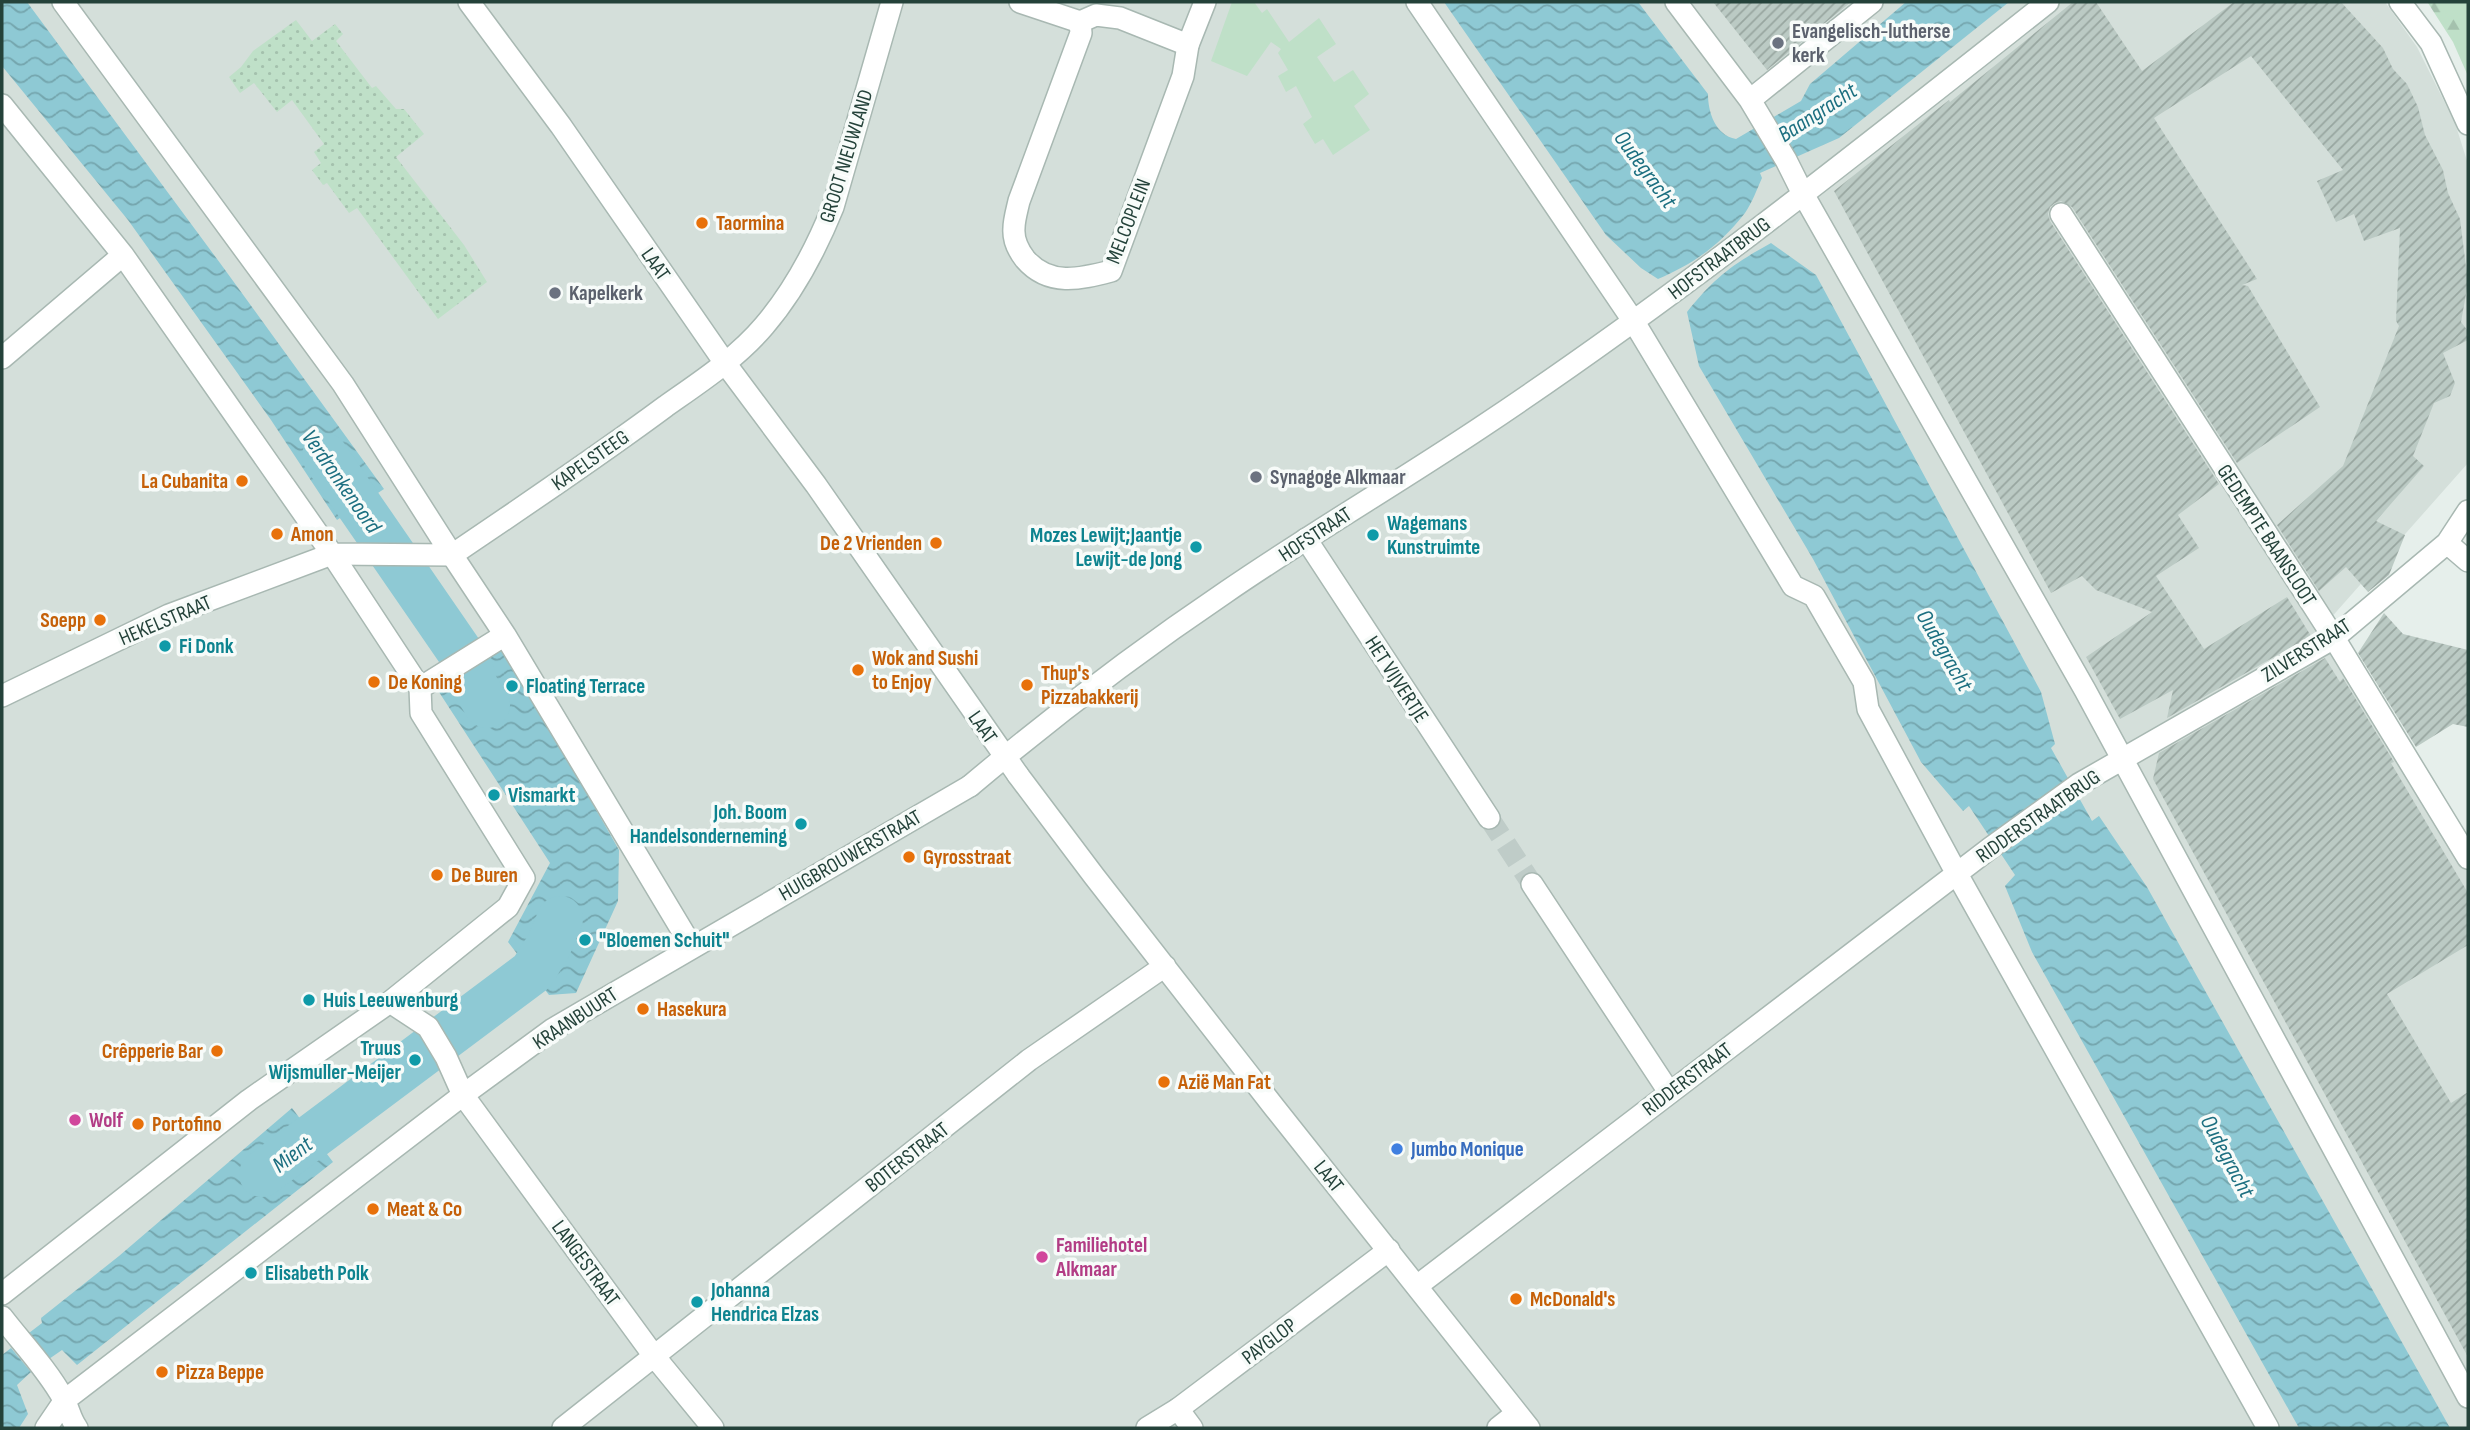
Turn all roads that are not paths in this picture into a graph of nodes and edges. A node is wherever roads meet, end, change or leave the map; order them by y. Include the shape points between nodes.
1 (63, 2) edge
2 (892, 2) edge
3 (1020, 2) edge
4 (1205, 2) edge
5 (1417, 2) edge
6 (1676, 2) edge
7 (1872, 2) edge
8 (2048, 2) edge
9 (2400, 2) edge
10 (472, 3) edge
11 (1080, 22) junction
12 (1188, 45) junction
13 (1750, 100) junction
14 (2, 105) edge
15 (2468, 124) edge
16 (1803, 194) junction
17 (2061, 215) dead end
18 (123, 255) junction
19 (1634, 322) junction
20 (2, 358) edge
21 (725, 363) junction
22 (2468, 511) edge
23 (1306, 539) junction
24 (2447, 542) junction
25 (332, 554) junction
26 (452, 555) junction
27 (2468, 561) edge
28 (505, 635) junction
29 (2334, 638) junction
30 (426, 685) junction
31 (2, 696) edge
32 (1004, 757) junction
33 (2120, 760) junction
34 (1489, 818) tunnel mouth
35 (2468, 858) edge
36 (1957, 874) junction
37 (1532, 884) tunnel mouth
38 (692, 947) junction
39 (1165, 966) junction
40 (390, 1002) junction
41 (1669, 1092) junction
42 (463, 1095) junction
43 (1389, 1250) junction
44 (1418, 1286) junction
45 (2, 1294) edge
46 (7, 1324) edge
47 (654, 1356) junction
48 (59, 1392) junction
49 (2468, 1397) edge
50 (1178, 1409) junction
51 (1523, 1421) edge
52 (46, 1428) edge
53 (77, 1428) edge
54 (563, 1428) edge
55 (713, 1428) edge
56 (1147, 1428) edge
57 (1192, 1428) edge
58 (1497, 1428) edge
59 (2268, 1428) edge

1 - 26 street via 343,384
2 - 21 street, GROOT NIEUWLAND via 820,240 764,327
3 - 11 street
4 - 12 street, MELCOPLEIN
5 - 19 street
6 - 13 street
7 - 13 street
8 - 16 street
9 - 15 street via 2431,43
10 - 21 street, LAAT
11 - 12 street via 1096,15 1120,18
11 - 12 street, MELCOPLEIN via 1081,33 1019,201 1013,229 1018,250 1033,268 1051,278 1076,280 1111,271 1183,76
13 - 16 street
14 - 18 street
16 - 19 street, HOFSTRAATBRUG
16 - 33 street
17 - 29 street, GEDEMPTE BAANSLOOT
18 - 20 street
18 - 25 street
19 - 23 street, HOFSTRAAT via 1479,429
19 - 36 street via 1793,586 1814,596 1839,638 1864,682 1868,709
21 - 26 street, KAPELSTEEG
21 - 32 street, LAAT via 816,485
22 - 24 street, ZILVERSTRAAT
23 - 32 street, HOFSTRAAT via 1148,646
23 - 34 street, HET VIJVERTJE
24 - 27 street
24 - 29 street, ZILVERSTRAAT
25 - 26 street
25 - 30 street
25 - 31 street, HEKELSTRAAT via 169,615
26 - 28 street
28 - 30 street
28 - 38 street
29 - 33 street, ZILVERSTRAAT
29 - 35 street, GEDEMPTE BAANSLOOT
30 - 40 street via 421,713 524,878 508,907
32 - 38 street, HUIGBROUWERSTRAAT via 970,786
32 - 39 street, LAAT
33 - 36 street, RIDDERSTRAATBRUG via 2079,784
33 - 49 street
36 - 41 street, RIDDERSTRAAT
36 - 59 street
37 - 41 street
38 - 42 street, KRAANBUURT via 553,1029
39 - 43 street, LAAT
39 - 47 street, BOTERSTRAAT via 1029,1060
40 - 42 street, LANGESTRAAT via 428,1027
40 - 45 street via 249,1100
41 - 44 street, RIDDERSTRAAT
42 - 47 street, LANGESTRAAT
42 - 48 street
43 - 44 street, LAAT
43 - 50 street, PAYGLOP
44 - 51 street, LAAT
46 - 48 street
47 - 54 street, BOTERSTRAAT
47 - 55 street, LANGESTRAAT
48 - 52 street
48 - 53 street
50 - 56 street, PAYGLOP
50 - 57 street
51 - 58 street

